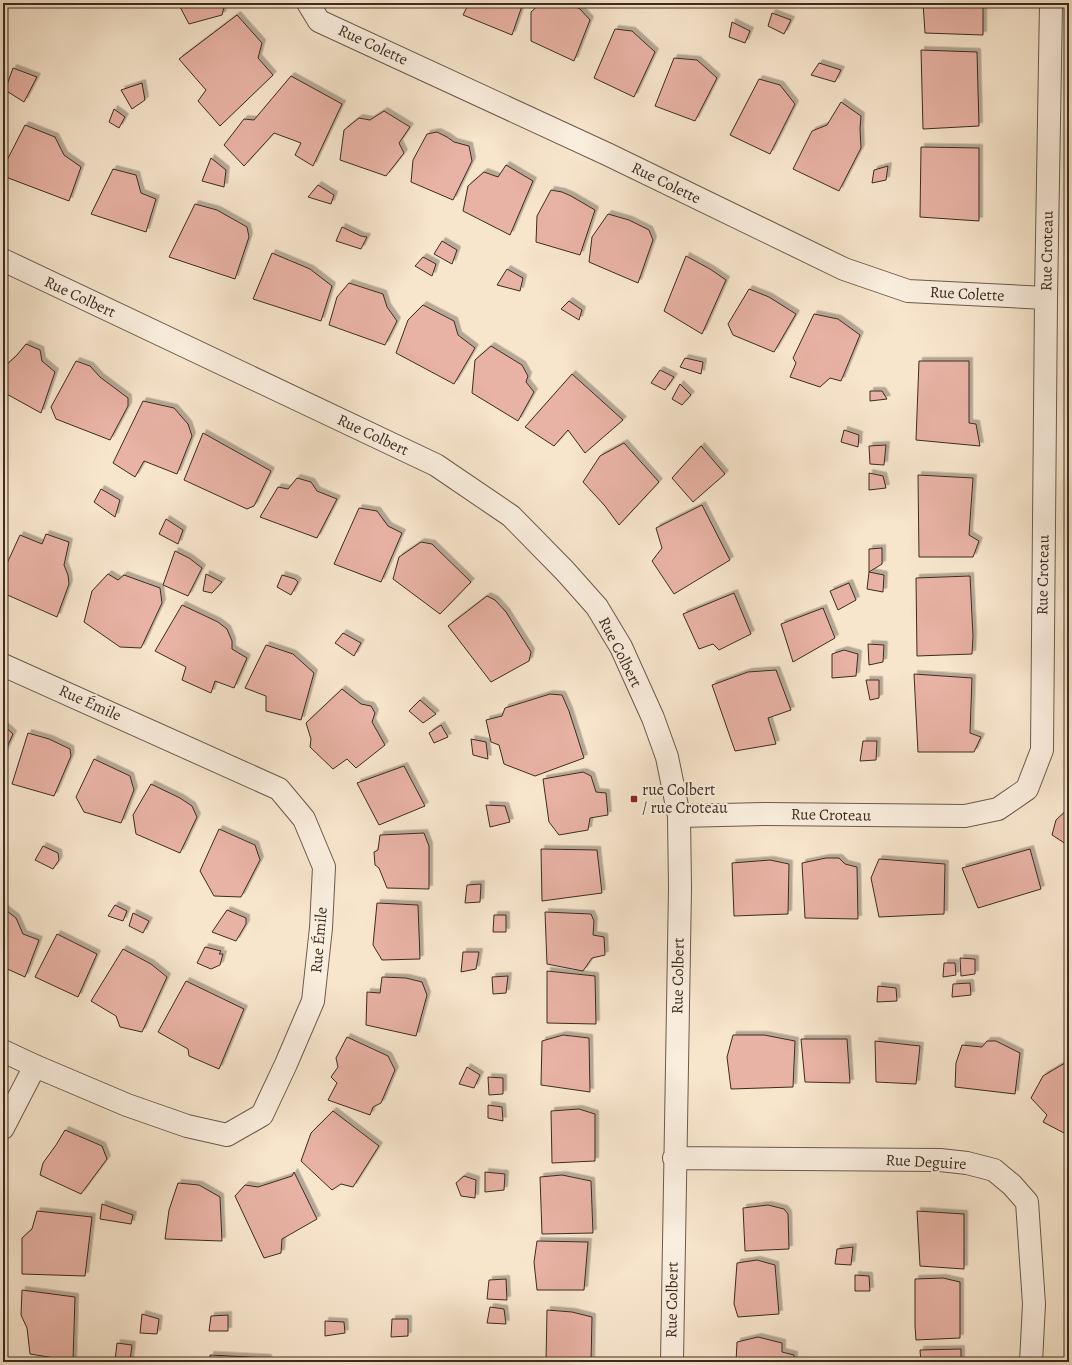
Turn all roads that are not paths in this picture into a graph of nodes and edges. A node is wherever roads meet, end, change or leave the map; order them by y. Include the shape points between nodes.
1 (308, 3) edge
2 (1051, 3) edge
3 (3, 260) edge
4 (1046, 298) junction
5 (3, 664) edge
6 (679, 816) junction
7 (3, 1051) edge
8 (35, 1066) junction
9 (3, 1128) edge
10 (674, 1158) junction
11 (672, 1362) edge
12 (1031, 1362) edge

1 - 4 street, Rue Colette via 319,21 614,158 844,269 908,291
2 - 4 street, Rue Croteau
3 - 6 street, Rue Colbert via 436,465 511,516 597,607 621,647 668,757
4 - 6 street, Rue Croteau via 1042,750 1027,789 998,809 965,816
5 - 8 street, Rue Émile via 279,789 304,819 324,867 321,928 313,1001 262,1115 227,1135 187,1126 142,1110
6 - 10 street, Rue Colbert via 680,888
7 - 8 street, Rue Émile
8 - 9 street
10 - 11 street, Rue Colbert
10 - 12 street, Rue Deguire via 940,1160 994,1170 1027,1202 1034,1304

